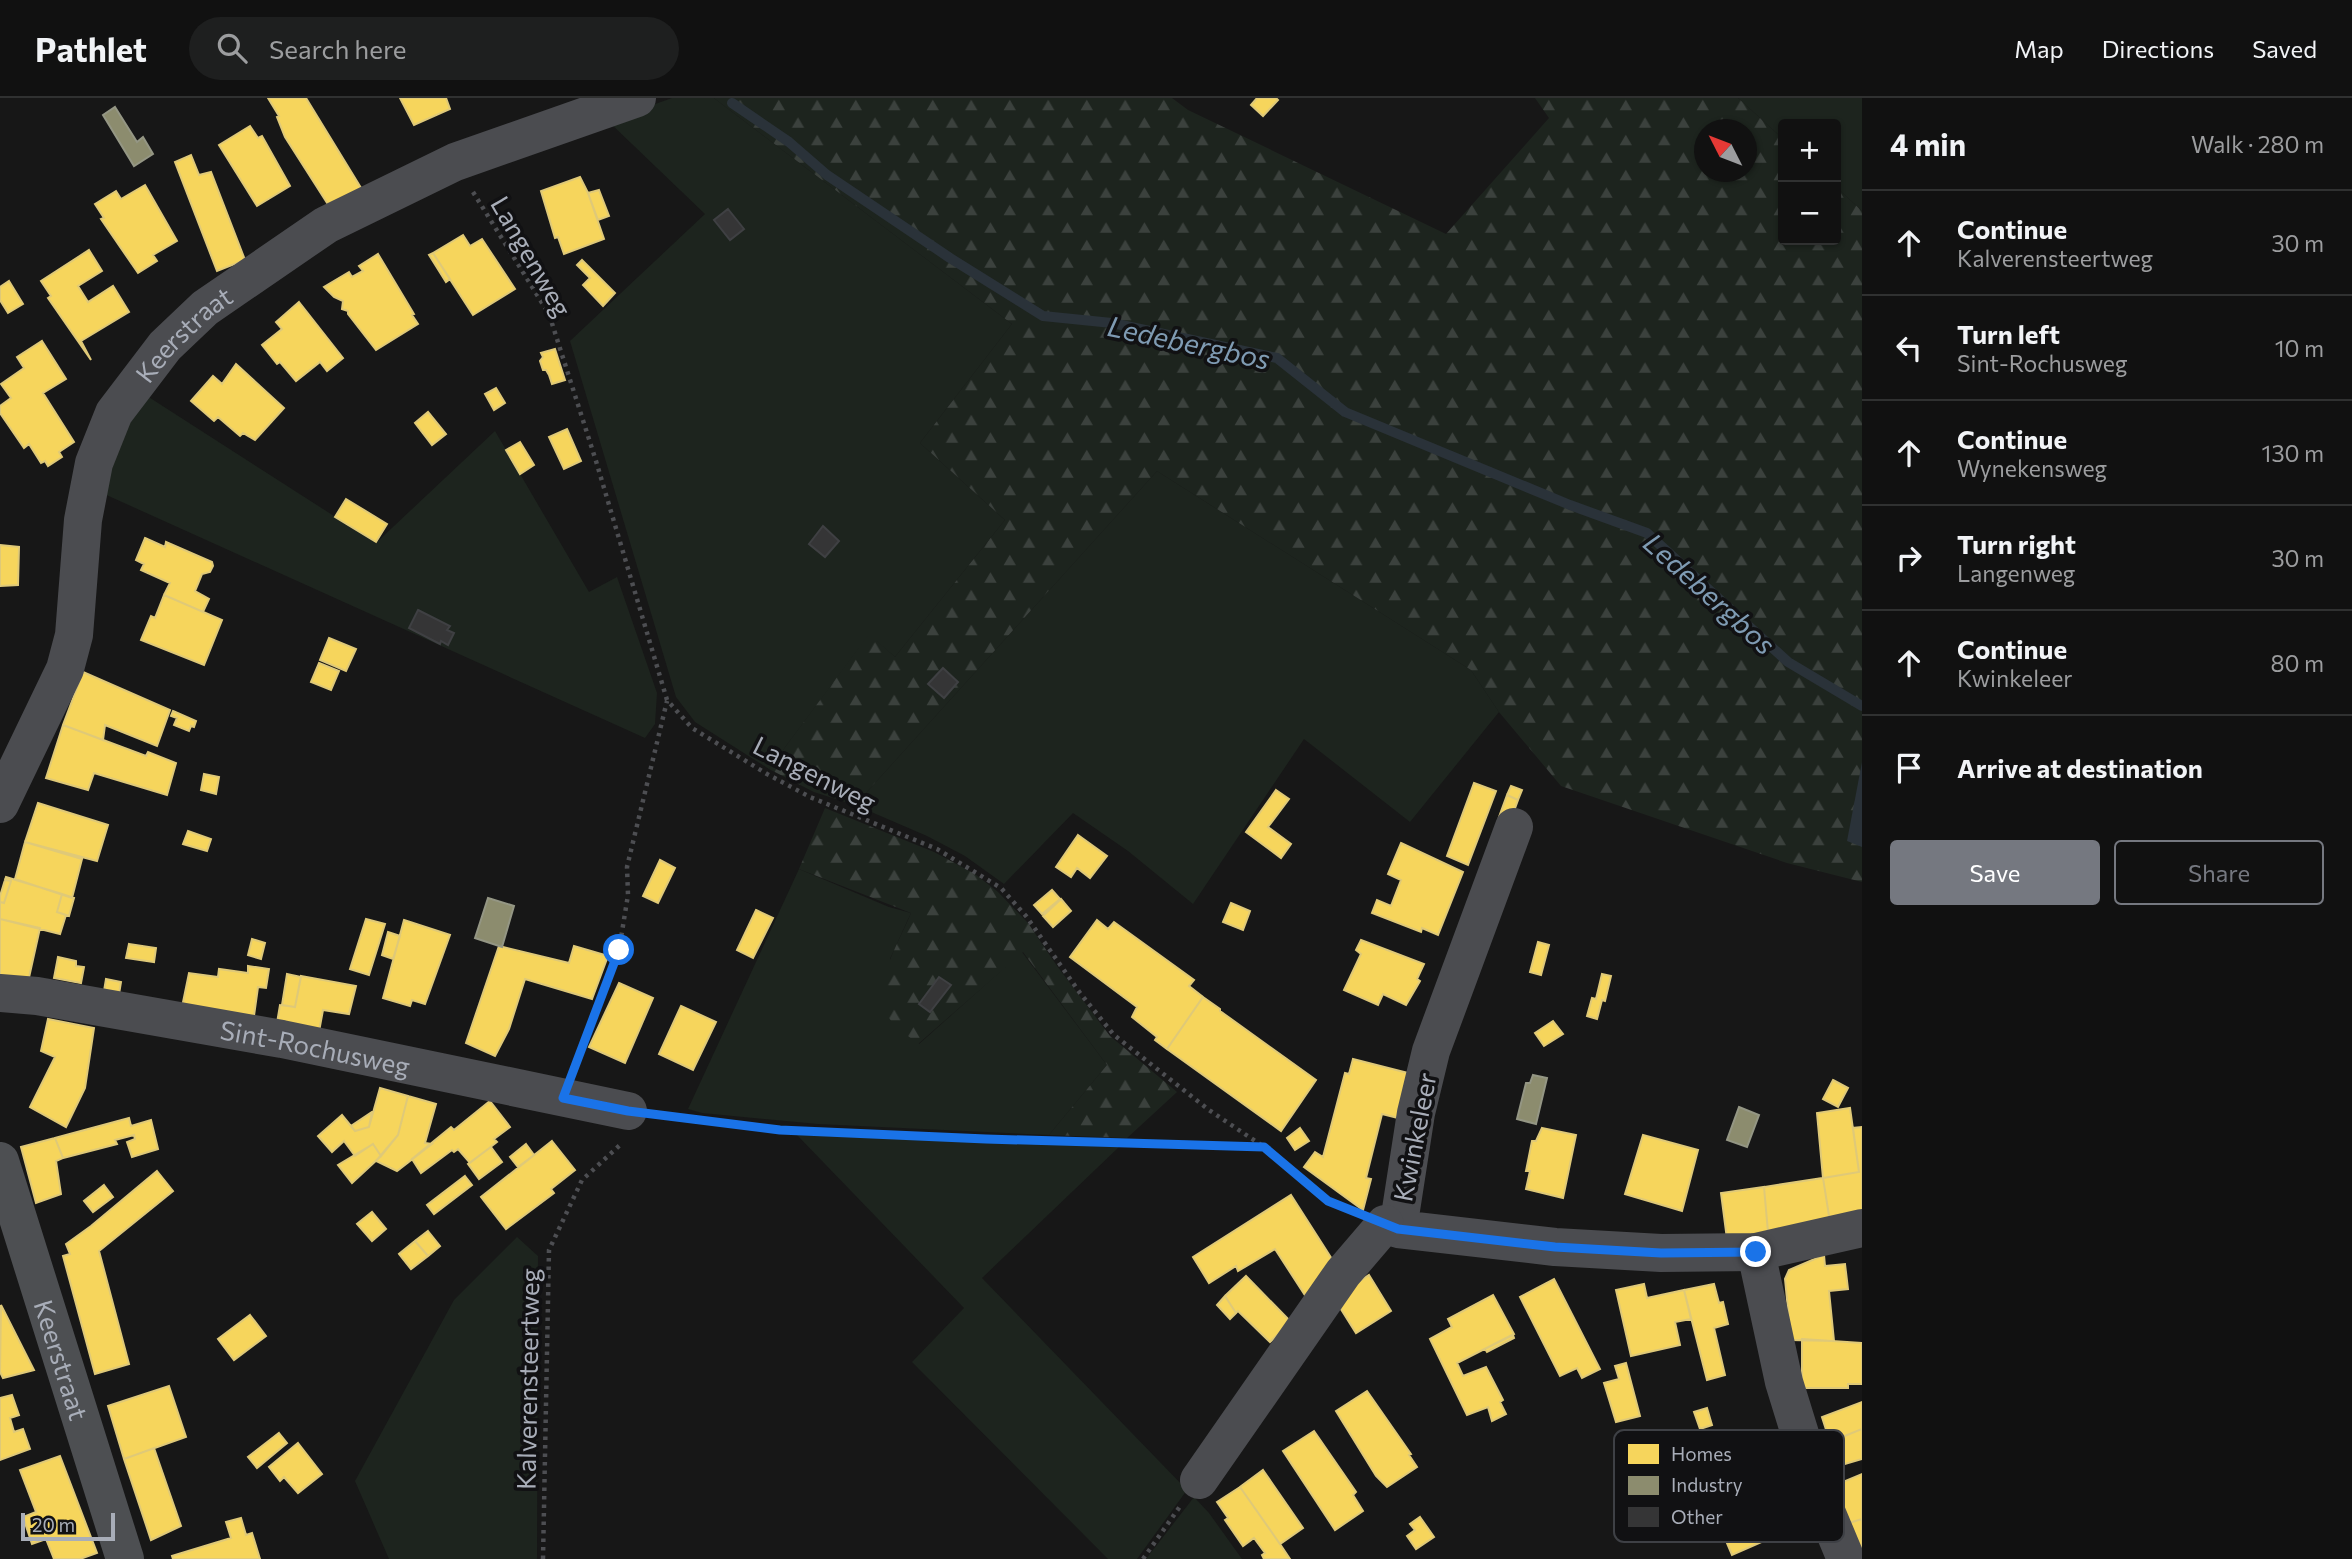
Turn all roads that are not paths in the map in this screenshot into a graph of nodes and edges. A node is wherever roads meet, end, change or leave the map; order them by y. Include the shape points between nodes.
1 (638, 98) edge
2 (0, 804) edge
3 (1514, 827) dead end
4 (0, 993) edge
5 (627, 1125) road end
6 (0, 1161) edge
7 (1385, 1224) road end
8 (1862, 1228) edge
9 (1756, 1252) junction
10 (1799, 1430) edge
11 (1199, 1480) road end
12 (1839, 1542) edge
13 (125, 1559) edge
14 (1846, 1559) edge

1 - 2 street, Keerstraat via 455,162 326,225 205,308 165,346 114,413 94,463 83,520 74,635 65,669
3 - 9 street, Kwinkeleer via 1431,1051 1398,1229 1568,1248
4 - 5 street, Sint-Rochusweg via 282,1039 563,1098
6 - 13 main road, Keerstraat
7 - 11 street, Kwinkeleer via 1343,1273
8 - 9 street, Kwinkeleer
9 - 10 street
12 - 14 street

